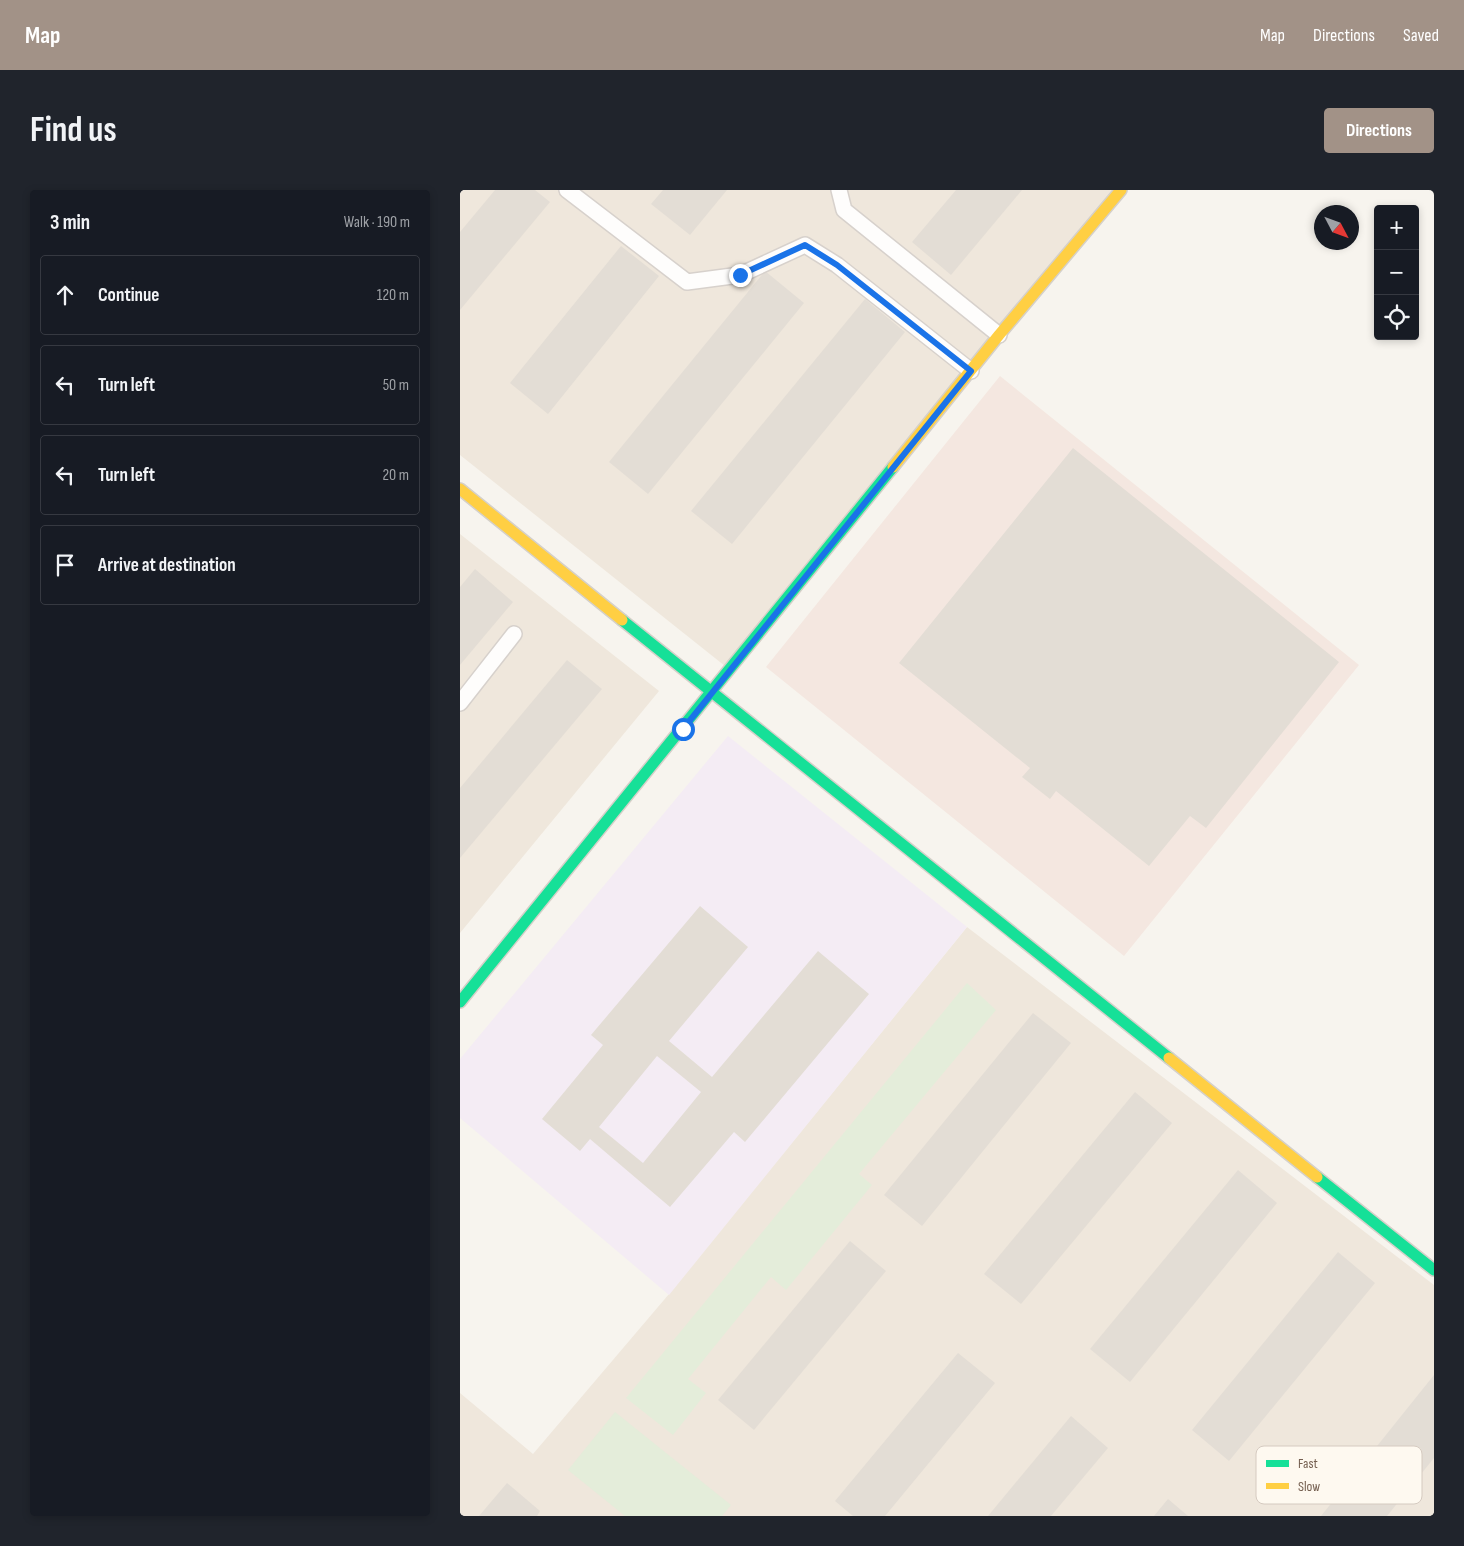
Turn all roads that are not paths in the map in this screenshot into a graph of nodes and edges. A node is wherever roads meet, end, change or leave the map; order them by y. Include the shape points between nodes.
1 (567, 190) edge
2 (839, 190) edge
3 (1121, 190) edge
4 (999, 335) junction
5 (971, 371) junction
6 (460, 489) edge
7 (514, 634) dead end
8 (712, 693) junction
9 (460, 703) edge
10 (460, 1002) edge
11 (1434, 1270) edge

1 - 5 lane via 687,282 740,275 805,245 837,265
2 - 4 lane via 844,210
3 - 4 street
4 - 5 street
5 - 8 street
6 - 8 street
7 - 9 lane
8 - 10 street
8 - 11 street

